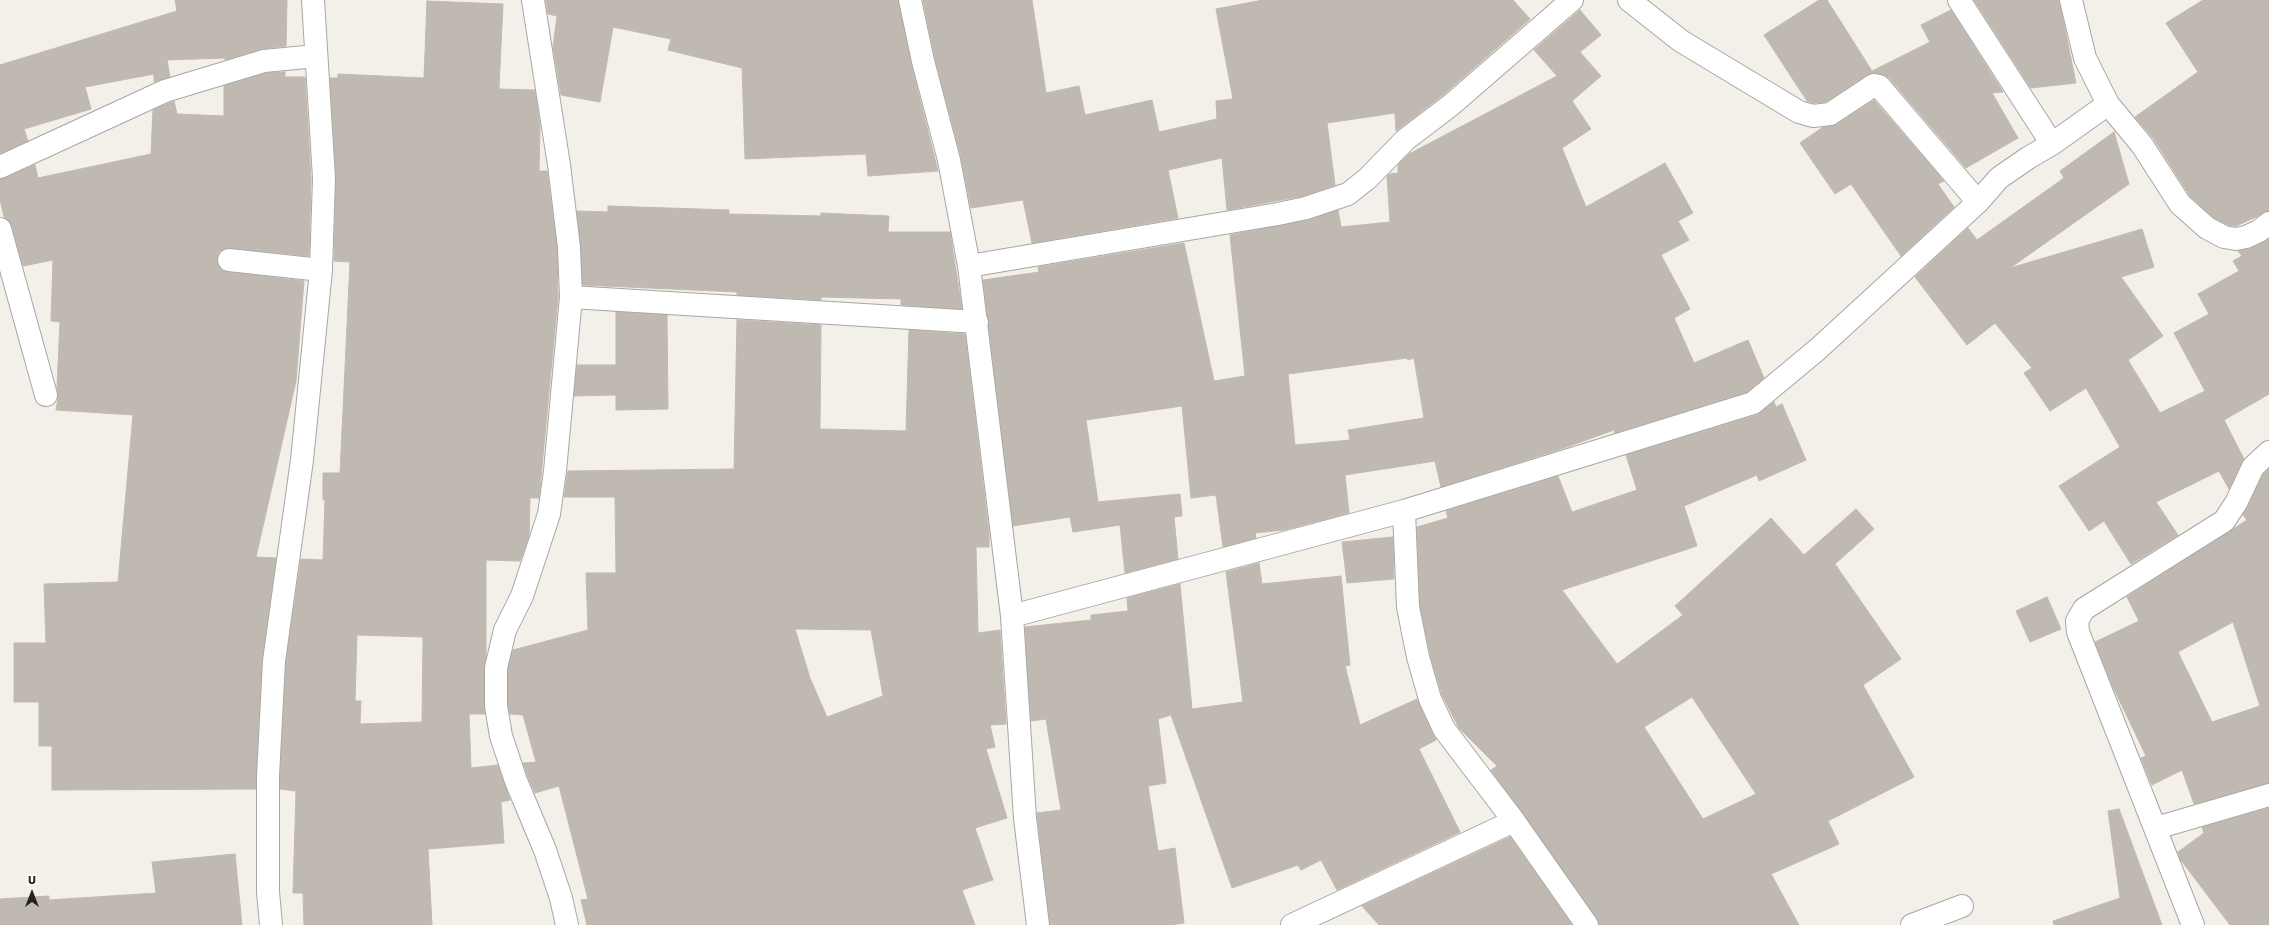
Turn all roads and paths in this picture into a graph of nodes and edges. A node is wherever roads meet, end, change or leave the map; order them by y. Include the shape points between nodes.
1 (313, 0) edge
2 (533, 0) edge
3 (910, 0) edge
4 (1572, 0) edge
5 (1629, 0) edge
6 (1959, 0) edge
7 (2071, 0) edge
8 (316, 56) junction
9 (2108, 104) junction
10 (2052, 144) junction
11 (0, 167) edge
12 (1978, 202) junction
13 (2269, 223) edge
14 (0, 229) edge
15 (229, 260) dead end
16 (969, 266) junction
17 (321, 270) junction
18 (571, 297) junction
19 (977, 322) junction
20 (46, 395) dead end
21 (2269, 452) edge
22 (1404, 511) junction
23 (1012, 616) junction
24 (2269, 795) edge
25 (1514, 821) junction
26 (2156, 828) junction
27 (1962, 906) dead end
28 (271, 925) edge
29 (568, 925) edge
30 (1038, 925) edge
31 (1292, 925) edge
32 (1587, 925) edge
33 (1912, 925) edge
34 (2194, 925) edge

1 - 8 street
2 - 18 street via 559,166 569,247
3 - 16 street via 949,160
4 - 16 street via 1451,105 1405,140 1368,178 1348,194 1278,214
5 - 12 street via 1681,41 1799,112 1813,116 1830,114 1874,85 1879,86
6 - 10 street
7 - 9 street via 2085,58
8 - 11 street via 264,61 165,91
8 - 17 street via 324,178
9 - 10 street
9 - 13 street via 2142,145 2180,204 2207,228 2224,237 2236,239 2259,231
10 - 12 street via 1999,178
12 - 22 street via 1818,349 1753,403
14 - 20 street
15 - 17 street
16 - 19 street
17 - 28 street via 302,460 274,661 268,776 268,892
18 - 19 street
18 - 29 street via 549,514 522,596 505,630 496,668 496,706 501,736 516,781 545,850
19 - 23 street
21 - 26 street via 2253,467 2236,503 2224,521 2084,609 2077,621 2078,632
22 - 23 street
22 - 25 street via 1408,607 1430,699 1444,729
23 - 30 street via 1025,818
24 - 26 street
25 - 31 street
25 - 32 street
26 - 34 street
27 - 33 street

